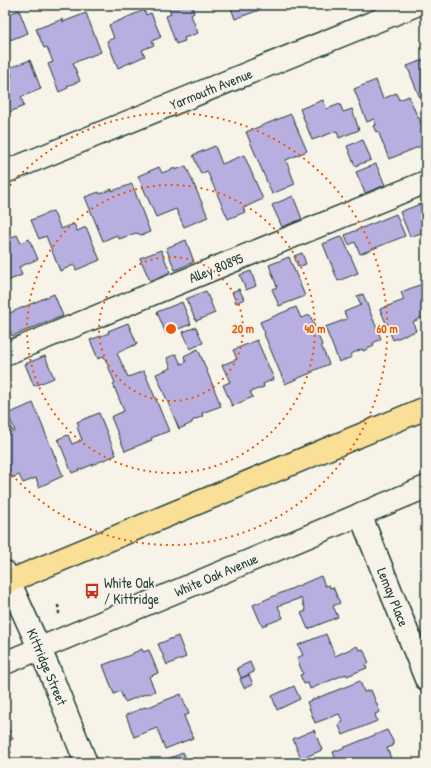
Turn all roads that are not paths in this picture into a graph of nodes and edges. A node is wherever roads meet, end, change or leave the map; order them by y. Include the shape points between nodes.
1 (416, 5) edge
2 (5, 172) edge
3 (426, 182) edge
4 (5, 354) edge
5 (426, 408) edge
6 (426, 487) edge
7 (360, 514) junction
8 (6, 579) edge
9 (39, 649) junction
10 (5, 663) edge
11 (426, 679) edge
12 (86, 763) edge

1 - 2 street, Yarmouth Avenue
3 - 4 street, Alley 80895
5 - 8 main road
6 - 7 street, White Oak Avenue
7 - 9 street, White Oak Avenue
7 - 11 street, Lemay Place
8 - 9 street, Kittridge Street
9 - 10 street, White Oak Avenue
9 - 12 street, Kittridge Street

